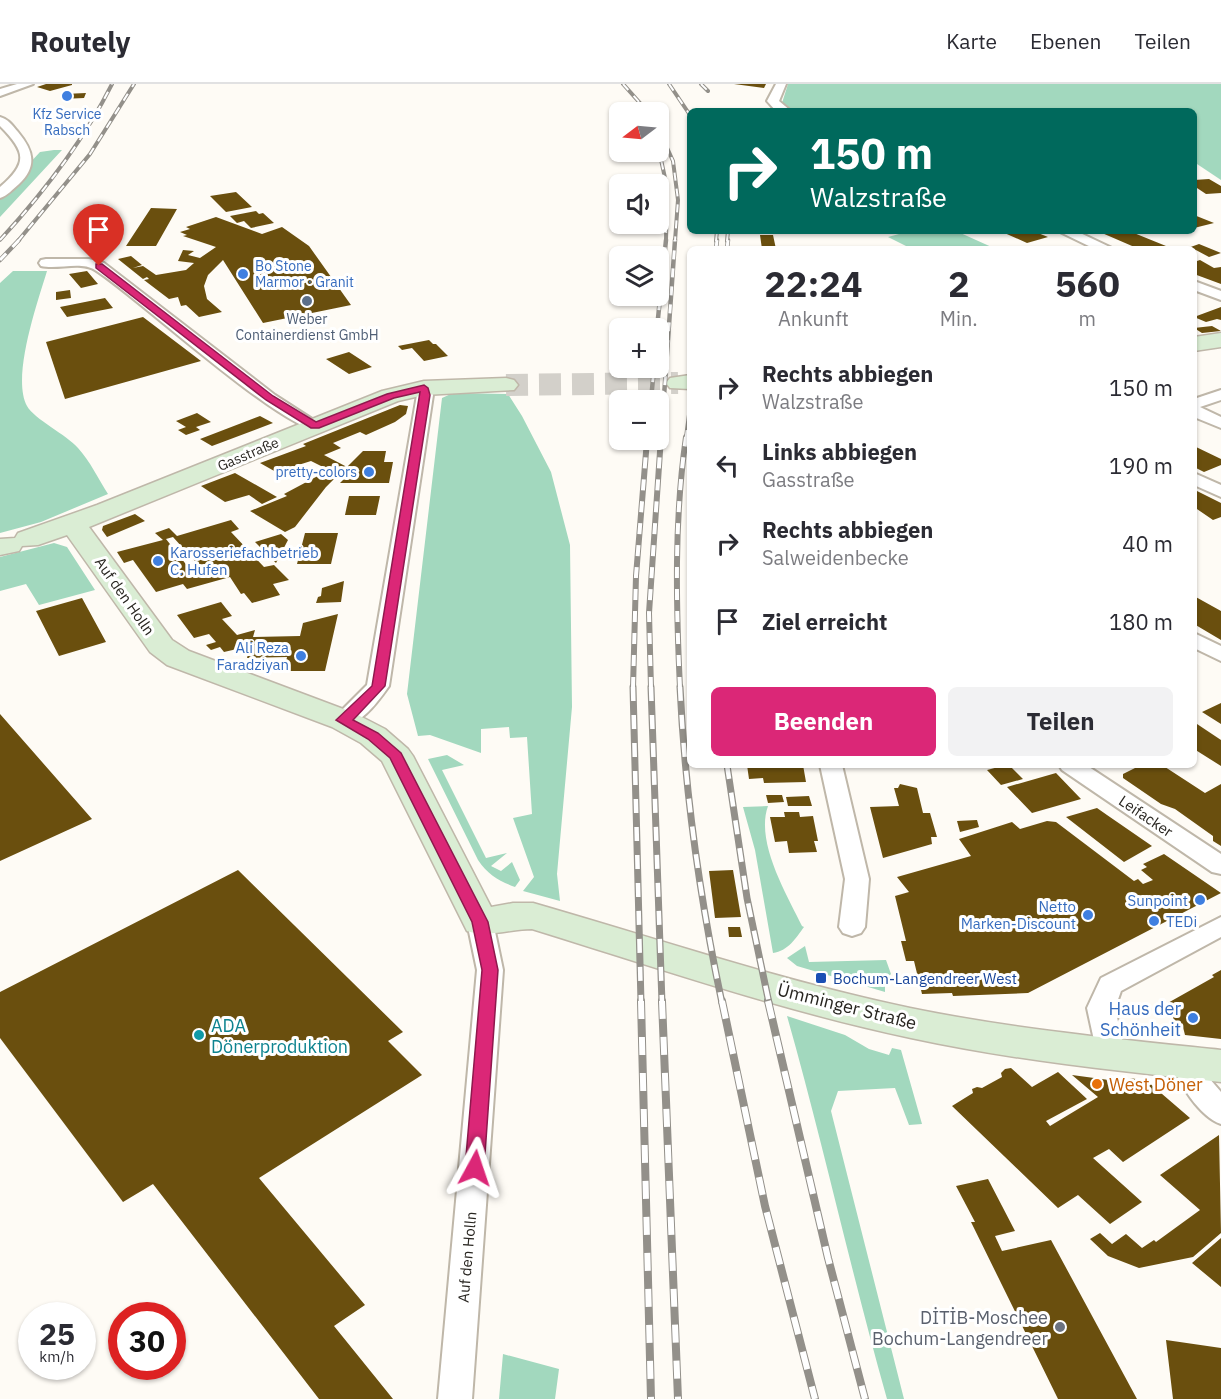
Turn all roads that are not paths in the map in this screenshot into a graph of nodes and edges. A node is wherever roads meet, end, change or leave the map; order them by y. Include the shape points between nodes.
1 (28, 84) edge
2 (781, 84) edge
3 (0, 93) edge
4 (778, 108) edge
5 (0, 120) edge
6 (0, 194) edge
7 (1072, 234) edge
8 (1100, 246) edge
9 (46, 263) dead end
10 (1197, 286) edge
11 (1221, 297) edge
12 (1221, 340) edge
13 (1197, 344) edge
14 (506, 385) tunnel mouth
15 (424, 388) junction
16 (1221, 395) edge
17 (1197, 404) edge
18 (1197, 412) edge
19 (1221, 423) edge
20 (315, 426) junction
21 (1197, 480) edge
22 (1221, 492) edge
23 (73, 524) junction
24 (12, 544) edge
25 (1197, 641) edge
26 (1221, 655) edge
27 (343, 720) junction
28 (832, 768) edge
29 (1074, 768) edge
30 (1221, 866) edge
31 (480, 922) junction
32 (1221, 926) edge
33 (852, 927) dead end
34 (1111, 1054) junction
35 (1204, 1064) edge
36 (1221, 1112) edge
37 (455, 1399) edge

1 - 3 street
2 - 4 street via 773,101
5 - 6 street via 28,154 28,161 20,176
7 - 8 street
9 - 20 street via 99,266 269,398
10 - 11 street
12 - 13 street
14 - 15 street, Gasstraße
15 - 20 street, Gasstraße via 390,396
15 - 27 street via 426,395 378,686
16 - 17 street
18 - 19 street
20 - 23 street, Gasstraße
21 - 22 street
23 - 24 street, Gasstraße
23 - 27 street, Auf den Holln via 160,646 178,658
25 - 26 street
27 - 31 street, Auf den Holln via 373,736 396,756
28 - 33 street via 856,879
29 - 30 street, Leifacker
31 - 34 street, Ümminger Straße via 533,916 907,1023
31 - 37 street, Auf den Holln via 490,970
32 - 34 street via 1110,985 1101,1008
34 - 35 street, Ümminger Straße
35 - 36 street via 1190,1076

